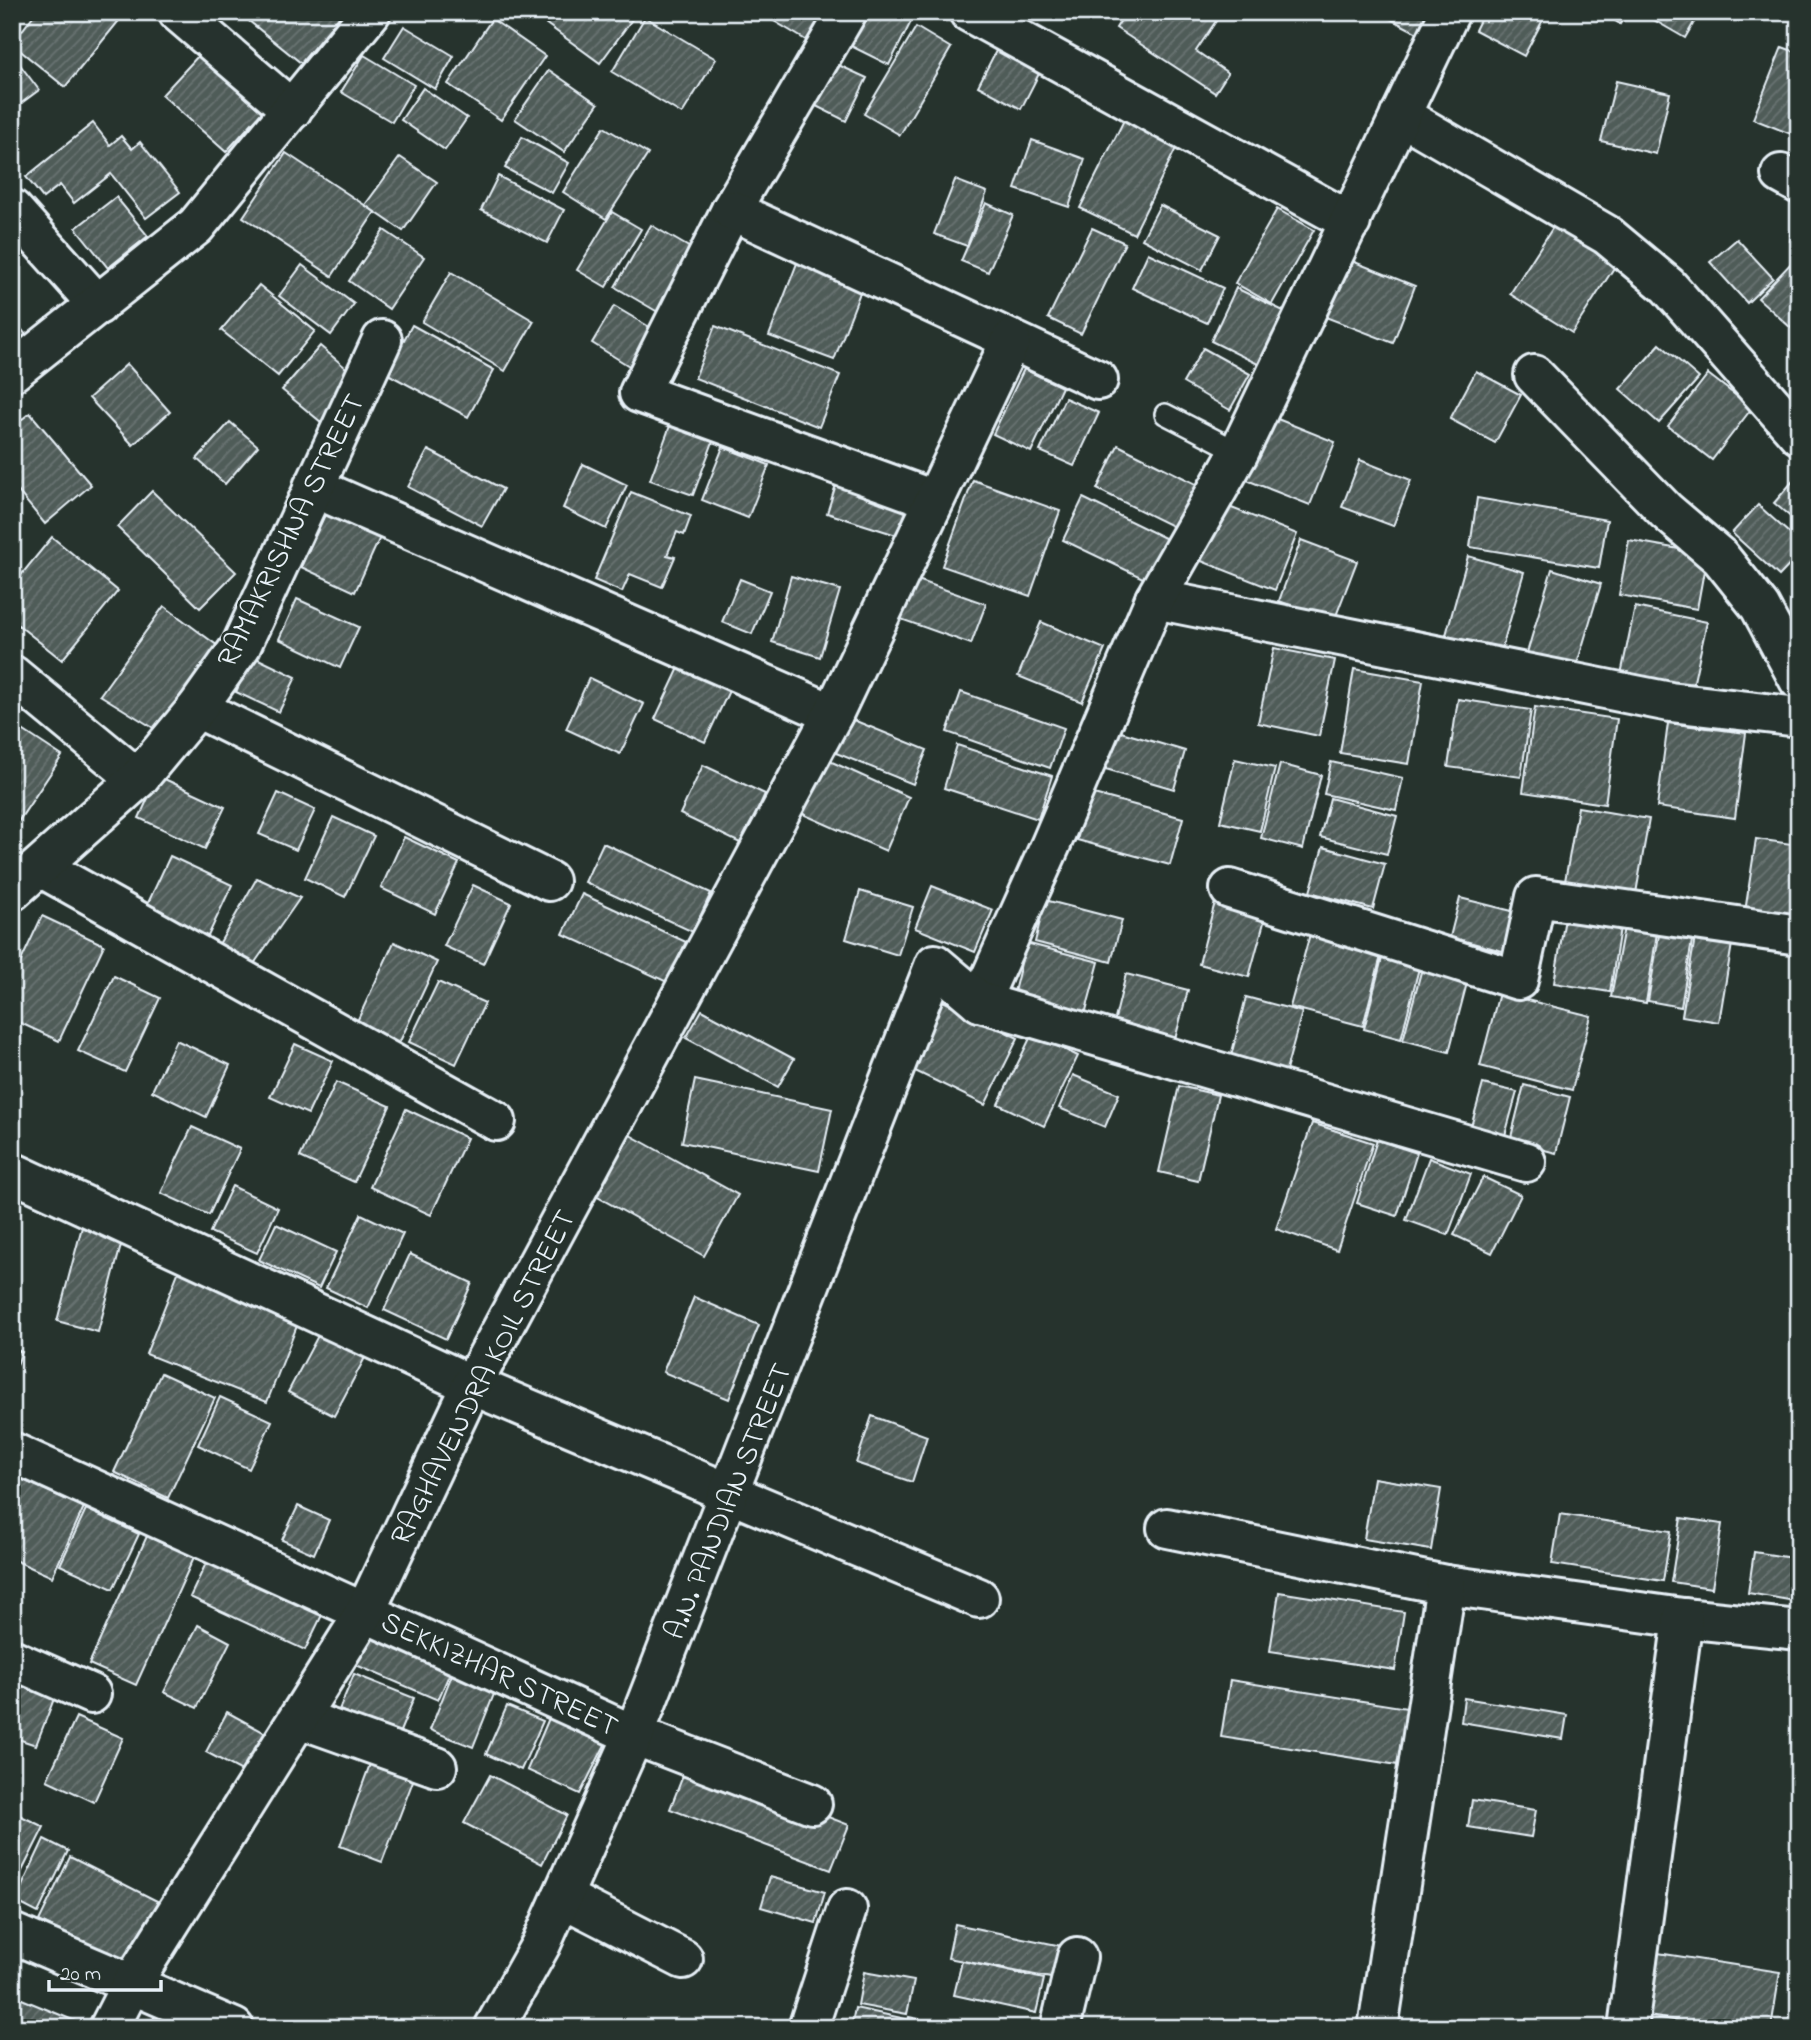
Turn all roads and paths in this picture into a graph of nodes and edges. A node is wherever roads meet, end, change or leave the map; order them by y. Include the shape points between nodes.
1 (178, 12) edge
2 (371, 12) edge
3 (847, 12) edge
4 (969, 12) edge
5 (1450, 12) edge
6 (292, 110) junction
7 (1400, 116) junction
8 (12, 209) edge
9 (731, 210) junction
10 (1351, 222) junction
11 (98, 305) junction
12 (382, 340) dead end
13 (1011, 340) junction
14 (12, 372) edge
15 (1534, 375) dead end
16 (1098, 380) dead end
17 (1165, 414) dead end
18 (1799, 435) edge
19 (1240, 452) junction
20 (313, 487) junction
21 (934, 500) junction
22 (1155, 599) junction
23 (12, 675) edge
24 (1799, 680) edge
25 (197, 708) junction
26 (833, 714) junction
27 (1799, 717) edge
28 (138, 779) junction
29 (42, 868) junction
30 (549, 881) dead end
31 (1230, 889) dead end
32 (12, 891) edge
33 (1799, 935) edge
34 (980, 1002) junction
35 (496, 1121) dead end
36 (1526, 1162) dead end
37 (12, 1172) edge
38 (472, 1385) junction
39 (12, 1452) edge
40 (730, 1492) junction
41 (1167, 1528) dead end
42 (1447, 1585) junction
43 (979, 1598) dead end
44 (365, 1612) junction
45 (1683, 1618) junction
46 (1799, 1630) edge
47 (12, 1659) edge
48 (91, 1694) dead end
49 (299, 1718) junction
50 (634, 1735) junction
51 (437, 1767) dead end
52 (812, 1804) dead end
53 (562, 1897) junction
54 (847, 1909) dead end
55 (12, 1933) edge
56 (1077, 1957) dead end
57 (683, 1959) dead end
58 (131, 1985) junction
59 (108, 2028) edge
60 (234, 2028) edge
61 (494, 2028) edge
62 (808, 2028) edge
63 (1060, 2028) edge
64 (1378, 2028) edge
65 (1628, 2028) edge

1 - 6 street
2 - 6 street
3 - 9 street
4 - 10 street
5 - 7 street
6 - 11 street via 196,226
7 - 10 street
7 - 18 street via 1607,234 1668,286
8 - 11 street
9 - 13 street
9 - 21 street via 639,393
10 - 19 street
11 - 14 street
12 - 20 street, RAMAKRISHNA STREET
13 - 16 street
13 - 21 street, RAGHAVENDRA KOIL STREET
15 - 24 street via 1666,511 1720,557 1760,607
17 - 19 lane
19 - 22 street
20 - 25 street, RAMAKRISHNA STREET via 241,646
20 - 26 street
21 - 26 street, RAGHAVENDRA KOIL STREET
22 - 27 street via 1670,702
22 - 34 street
23 - 28 street
25 - 28 street, RAMAKRISHNA STREET
25 - 30 street
26 - 38 street, RAGHAVENDRA KOIL STREET
28 - 29 street, RAMAKRISHNA STREET
29 - 32 street, RAMAKRISHNA STREET
29 - 35 street
31 - 33 street via 1518,980 1536,897
34 - 36 street
34 - 40 street, A.N. PANDIAN STREET via 935,964
37 - 38 street
38 - 40 street
38 - 44 street, RAGHAVENDRA KOIL STREET
39 - 44 street, SEKKIZHAR STREET
40 - 43 street
40 - 50 street, A.N. PANDIAN STREET
41 - 42 street
42 - 45 street
42 - 64 street
44 - 49 street, RAGHAVENDRA KOIL STREET
44 - 50 street, SEKKIZHAR STREET
45 - 46 street
45 - 65 street
47 - 48 street
49 - 51 street
49 - 58 street, RAGHAVENDRA KOIL STREET
50 - 52 street, SEKKIZHAR STREET
50 - 53 street, A.N. PANDIAN STREET
53 - 57 street
53 - 61 street, A.N. PANDIAN STREET
54 - 62 street
55 - 58 street
56 - 63 street
58 - 59 street, RAGHAVENDRA KOIL STREET
58 - 60 street

